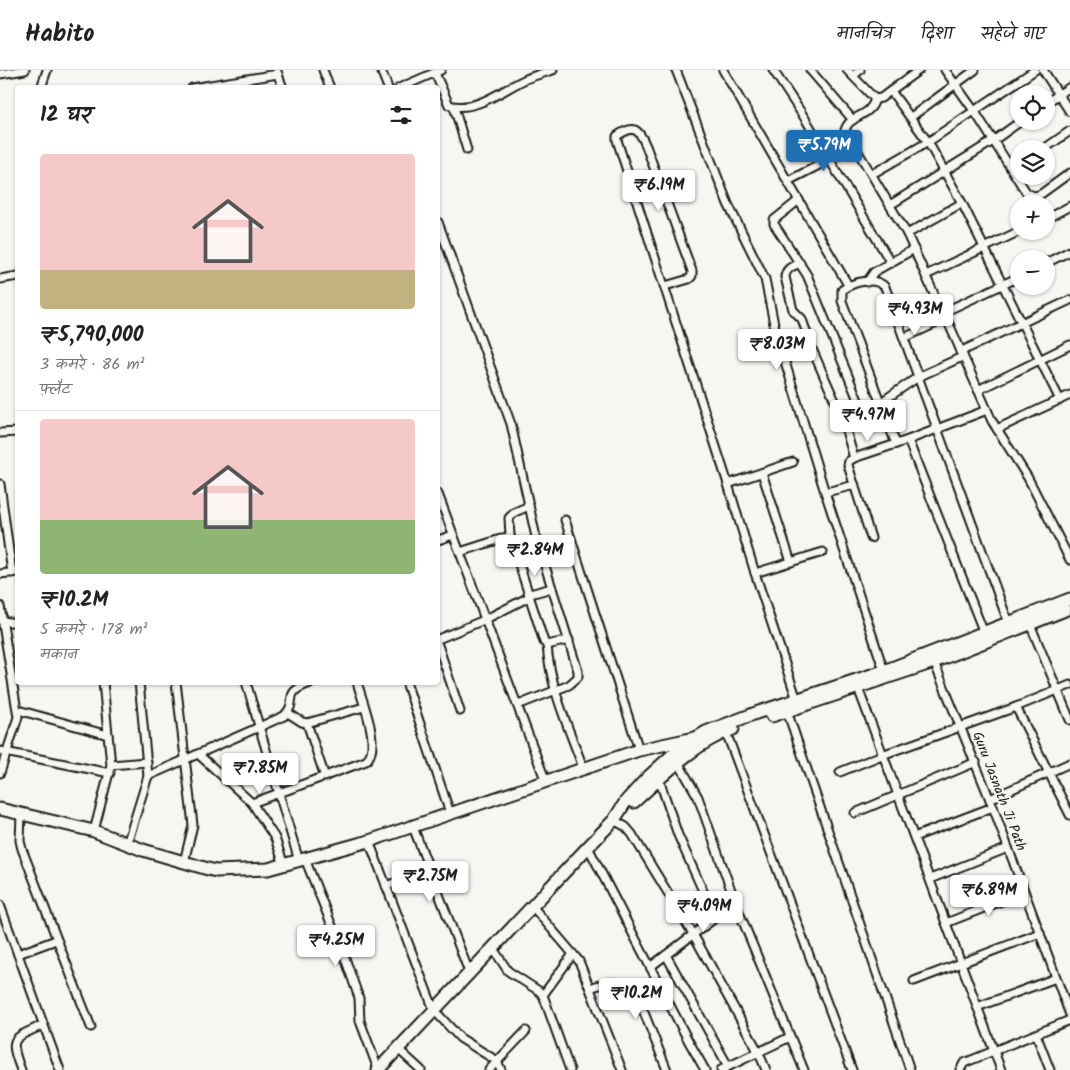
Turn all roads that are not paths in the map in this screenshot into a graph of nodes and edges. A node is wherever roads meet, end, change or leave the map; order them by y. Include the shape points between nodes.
1 (25, 70) edge
2 (47, 70) edge
3 (323, 70) edge
4 (381, 70) edge
5 (553, 70) edge
6 (676, 70) edge
7 (723, 70) edge
8 (773, 70) edge
9 (810, 70) edge
10 (847, 70) edge
11 (860, 70) edge
12 (919, 70) edge
13 (945, 70) edge
14 (975, 70) edge
15 (1035, 70) edge
16 (1042, 70) edge
17 (438, 71) edge
18 (277, 72) edge
19 (0, 74) edge
20 (853, 76) junction
21 (250, 78) junction
22 (955, 84) junction
23 (42, 85) edge
24 (222, 85) edge
25 (251, 85) edge
26 (282, 85) edge
27 (329, 85) edge
28 (387, 85) edge
29 (406, 85) edge
30 (1070, 86) edge
31 (891, 91) junction
32 (1059, 94) junction
33 (1055, 97) edge
34 (875, 99) junction
35 (454, 107) junction
36 (974, 112) junction
37 (1070, 112) edge
38 (911, 117) junction
39 (853, 120) junction
40 (1010, 129) edge
41 (1070, 132) edge
42 (993, 141) junction
43 (928, 142) junction
44 (1055, 142) edge
45 (854, 147) junction
46 (467, 150) dead end
47 (830, 160) junction
48 (1010, 161) edge
49 (944, 172) junction
50 (1070, 173) edge
51 (872, 174) junction
52 (788, 181) junction
53 (1055, 183) edge
54 (1023, 185) edge
55 (1052, 185) edge
56 (799, 200) junction
57 (962, 203) junction
58 (890, 204) junction
59 (1070, 206) edge
60 (1055, 214) edge
61 (440, 227) edge
62 (907, 234) junction
63 (1010, 236) edge
64 (984, 248) junction
65 (914, 249) junction
66 (1070, 251) edge
67 (1055, 258) edge
68 (891, 262) junction
69 (800, 263) junction
70 (926, 275) junction
71 (15, 276) edge
72 (0, 279) edge
73 (867, 282) junction
74 (1010, 282) edge
75 (665, 286) junction
76 (848, 286) junction
77 (1003, 286) junction
78 (1070, 300) edge
79 (946, 315) junction
80 (1021, 323) junction
81 (904, 338) junction
82 (1070, 345) edge
83 (961, 354) junction
84 (1040, 360) junction
85 (918, 377) junction
86 (978, 390) junction
87 (1069, 396) edge
88 (1060, 400) junction
89 (880, 403) junction
90 (862, 410) junction
91 (987, 410) junction
92 (842, 417) junction
93 (997, 429) junction
94 (937, 430) junction
95 (15, 432) edge
96 (0, 433) edge
97 (908, 440) junction
98 (896, 444) junction
99 (854, 458) junction
100 (793, 462) dead end
101 (762, 473) junction
102 (0, 484) edge
103 (728, 484) junction
104 (855, 485) junction
105 (826, 492) junction
106 (440, 499) edge
107 (529, 506) junction
108 (565, 520) dead end
109 (453, 535) junction
110 (510, 536) junction
111 (871, 538) dead end
112 (440, 539) edge
113 (460, 552) junction
114 (822, 552) dead end
115 (1070, 560) edge
116 (791, 562) junction
117 (15, 572) edge
118 (755, 573) junction
119 (0, 574) edge
120 (552, 588) junction
121 (529, 597) junction
122 (1070, 600) edge
123 (0, 606) edge
124 (1070, 608) edge
125 (484, 620) junction
126 (2, 621) junction
127 (15, 623) edge
128 (1009, 624) junction
129 (1030, 624) junction
130 (984, 633) junction
131 (440, 638) edge
132 (568, 640) junction
133 (547, 645) junction
134 (440, 651) edge
135 (10, 661) junction
136 (15, 662) edge
137 (934, 662) junction
138 (884, 671) junction
139 (103, 685) edge
140 (139, 685) edge
141 (176, 685) edge
142 (247, 685) edge
143 (306, 685) edge
144 (358, 685) edge
145 (407, 685) edge
146 (1070, 685) edge
147 (858, 688) junction
148 (556, 690) junction
149 (1058, 690) junction
150 (797, 700) junction
151 (518, 705) junction
152 (364, 707) junction
153 (1016, 707) junction
154 (18, 710) junction
155 (460, 711) dead end
156 (787, 711) junction
157 (288, 713) junction
158 (1070, 718) edge
159 (307, 723) junction
160 (259, 726) junction
161 (961, 727) junction
162 (726, 732) junction
163 (108, 735) junction
164 (695, 738) junction
165 (711, 739) junction
166 (639, 750) junction
167 (3, 752) edge
168 (198, 754) junction
169 (882, 755) junction
170 (186, 759) junction
171 (147, 762) junction
172 (678, 762) junction
173 (976, 762) junction
174 (1070, 763) edge
175 (111, 765) junction
176 (584, 770) junction
177 (840, 772) dead end
178 (0, 773) edge
179 (110, 773) junction
180 (1048, 773) junction
181 (148, 776) junction
182 (324, 778) junction
183 (660, 779) junction
184 (546, 782) junction
185 (278, 792) junction
186 (898, 796) junction
187 (990, 799) junction
188 (252, 803) junction
189 (993, 807) junction
190 (0, 809) edge
191 (450, 813) junction
192 (855, 813) dead end
193 (21, 814) junction
194 (1070, 815) edge
195 (616, 817) junction
196 (413, 826) junction
197 (94, 831) junction
198 (914, 837) junction
199 (369, 841) junction
200 (127, 844) junction
201 (588, 847) junction
202 (1008, 848) junction
203 (302, 860) junction
204 (184, 862) junction
205 (284, 864) junction
206 (429, 870) junction
207 (930, 879) junction
208 (386, 886) junction
209 (1024, 892) junction
210 (0, 905) edge
211 (532, 906) junction
212 (737, 907) junction
213 (715, 918) junction
214 (946, 923) junction
215 (1040, 933) junction
216 (693, 934) junction
217 (56, 940) junction
218 (492, 947) junction
219 (18, 954) junction
220 (573, 954) junction
221 (666, 955) junction
222 (961, 963) junction
223 (650, 967) junction
224 (469, 972) junction
225 (1056, 978) junction
226 (914, 981) dead end
227 (590, 988) junction
228 (543, 996) junction
229 (977, 1008) junction
230 (434, 1010) junction
231 (1070, 1015) edge
232 (1070, 1020) edge
233 (43, 1025) junction
234 (91, 1028) dead end
235 (526, 1031) dead end
236 (1036, 1034) junction
237 (790, 1037) junction
238 (397, 1048) junction
239 (993, 1051) junction
240 (759, 1053) junction
241 (497, 1061) junction
242 (728, 1066) junction
243 (21, 1070) edge
244 (60, 1070) edge
245 (378, 1070) edge
246 (420, 1070) edge
247 (488, 1070) edge
248 (501, 1070) edge
249 (570, 1070) edge
250 (622, 1070) edge
251 (667, 1070) edge
252 (705, 1070) edge
253 (722, 1070) edge
254 (766, 1070) edge
255 (804, 1070) edge
256 (852, 1070) edge
257 (910, 1070) edge
258 (960, 1070) edge
259 (1001, 1070) edge
260 (1050, 1070) edge

1 - 19 street
2 - 23 street
3 - 27 street
4 - 28 street
5 - 35 street via 527,79 478,104
6 - 105 street via 728,204 765,279 773,321
7 - 52 street
8 - 47 street
9 - 39 street
10 - 20 street
11 - 20 street
12 - 31 street
13 - 22 street
14 - 22 street
15 - 36 street
16 - 32 street
17 - 29 street
17 - 35 street via 449,105
18 - 21 street
18 - 26 street
20 - 34 street
21 - 24 street
21 - 25 street
22 - 36 street
22 - 38 street
30 - 32 street
31 - 34 street
31 - 38 street
32 - 33 street
32 - 37 street
34 - 39 street via 870,110
35 - 46 street
36 - 42 street
36 - 43 street
38 - 43 street
39 - 45 street via 845,130
40 - 42 street
41 - 44 street
42 - 48 street
42 - 49 street
43 - 49 street
43 - 51 street
45 - 47 street
45 - 51 street
47 - 52 street
47 - 68 street
49 - 57 street
49 - 58 street
50 - 53 street
51 - 58 street
52 - 56 street
54 - 55 street via 1026,192 1036,196
56 - 69 street via 774,220 777,230
56 - 76 street
57 - 62 street
57 - 64 street
58 - 62 street
59 - 60 street
61 - 107 street via 512,424
62 - 65 street
63 - 64 street
64 - 70 street
64 - 77 street
65 - 68 street
65 - 70 street
66 - 67 street
68 - 73 street via 874,272
69 - 90 street
69 - 92 street via 789,268 785,276 793,310 802,319
70 - 79 street
71 - 72 street
73 - 76 street
73 - 81 street via 875,281 885,287
74 - 77 street
75 - 75 street via 617,140 621,133 633,130 641,134 692,270 689,278
75 - 103 street
76 - 89 street via 842,290 842,301
77 - 79 street
77 - 80 street
78 - 80 street
79 - 81 street
79 - 83 street
80 - 83 street
80 - 84 street
81 - 85 street
82 - 84 street
83 - 85 street
83 - 86 street
84 - 86 street
84 - 88 street
85 - 89 street
85 - 94 street
86 - 91 street
87 - 88 street
88 - 93 street
89 - 90 street
89 - 98 street
90 - 92 street
91 - 93 street
91 - 94 street
92 - 99 street
93 - 115 street via 1028,478
94 - 97 street
94 - 128 street
95 - 96 street
97 - 98 street
97 - 130 street
98 - 99 street
99 - 104 street via 848,464
100 - 101 street
101 - 103 street
101 - 116 street
102 - 117 street
103 - 118 street
104 - 105 street
104 - 111 street
105 - 138 street
106 - 109 street
107 - 110 street via 509,518
107 - 120 street
108 - 166 street
109 - 112 street
109 - 113 street
110 - 113 street
110 - 121 street
113 - 125 street
114 - 116 street
116 - 118 street
117 - 119 street
118 - 150 street
120 - 121 street
120 - 132 street
121 - 125 street
121 - 133 street
122 - 128 main road
123 - 126 street
124 - 129 main road
125 - 131 street
125 - 151 street
126 - 127 street
126 - 135 street
128 - 130 main road
129 - 137 main road
129 - 149 street
130 - 138 main road
132 - 133 street
132 - 148 street via 578,677
133 - 148 street
134 - 155 street
135 - 136 street
135 - 154 street
137 - 147 main road
137 - 161 street, Guru Jasnath Ji Path
138 - 150 main road
139 - 163 street
140 - 171 street
141 - 170 street
142 - 160 street
143 - 157 street via 292,693
144 - 152 street
145 - 191 street
146 - 149 street
147 - 156 main road
147 - 169 street
148 - 151 street
148 - 176 street
149 - 153 street
149 - 158 street
150 - 164 main road via 716,727
151 - 184 street
152 - 159 street
152 - 182 street via 371,730 371,757
153 - 161 street
153 - 180 street
154 - 163 street
154 - 167 street via 17,725
156 - 162 main road
156 - 257 street
157 - 159 street
157 - 160 street
159 - 182 street
160 - 168 street
160 - 185 street
161 - 169 street
161 - 173 street, Guru Jasnath Ji Path
162 - 165 main road
162 - 256 street
163 - 175 street
164 - 165 main road
164 - 166 main road
164 - 195 main road via 647,778
165 - 172 main road
166 - 176 main road
167 - 178 street
167 - 179 street
168 - 170 street
168 - 188 street
169 - 177 street
169 - 186 street
170 - 181 street
170 - 204 street via 193,825
171 - 175 street
171 - 181 street
172 - 183 main road
172 - 212 street via 698,797
173 - 186 street
173 - 187 street, Guru Jasnath Ji Path
174 - 180 street
175 - 179 street
176 - 184 main road
179 - 197 street
180 - 187 street
180 - 194 street
181 - 200 street
182 - 185 street
183 - 195 main road
183 - 213 street via 678,835
184 - 191 main road
185 - 188 street
185 - 203 street
186 - 192 street
186 - 198 street
187 - 189 street, Guru Jasnath Ji Path
188 - 205 street via 275,838
189 - 198 street
189 - 202 street, Guru Jasnath Ji Path
190 - 193 main road
191 - 196 main road
193 - 197 main road
193 - 217 street via 22,849
195 - 201 main road
195 - 216 street via 632,834
196 - 199 main road
196 - 206 street
197 - 200 main road
198 - 207 street
199 - 203 main road
199 - 208 street
200 - 204 main road
201 - 211 main road
201 - 223 street
202 - 207 street
202 - 209 street, Guru Jasnath Ji Path
203 - 205 main road
203 - 245 street via 359,998 360,1021
204 - 205 main road via 216,870 259,870
206 - 208 street
206 - 224 street
207 - 214 street
208 - 230 street
209 - 214 street
209 - 215 street, Guru Jasnath Ji Path
210 - 219 street
211 - 218 main road
211 - 220 street
212 - 213 street
212 - 237 street
213 - 216 street
214 - 222 street
215 - 222 street
215 - 225 street, Guru Jasnath Ji Path
216 - 221 street
216 - 240 street
217 - 219 street
217 - 234 street
218 - 224 main road
218 - 228 street via 508,971
219 - 233 street
220 - 227 street
220 - 228 street
221 - 223 street
221 - 242 street
222 - 226 street
222 - 229 street
223 - 252 street
224 - 230 main road
225 - 229 street
225 - 231 street, Guru Jasnath Ji Path
227 - 250 street
227 - 251 street via 616,982 637,995
228 - 249 street
229 - 239 street
230 - 238 main road
230 - 241 street via 460,1038
232 - 236 street
233 - 243 street via 14,1041 13,1049
233 - 244 street
235 - 241 street
236 - 239 street
236 - 260 street
237 - 240 street
237 - 255 street
238 - 245 main road
238 - 246 street
239 - 258 street via 964,1064
239 - 259 street
240 - 242 street
240 - 254 street
241 - 247 street
241 - 248 street
242 - 253 street

